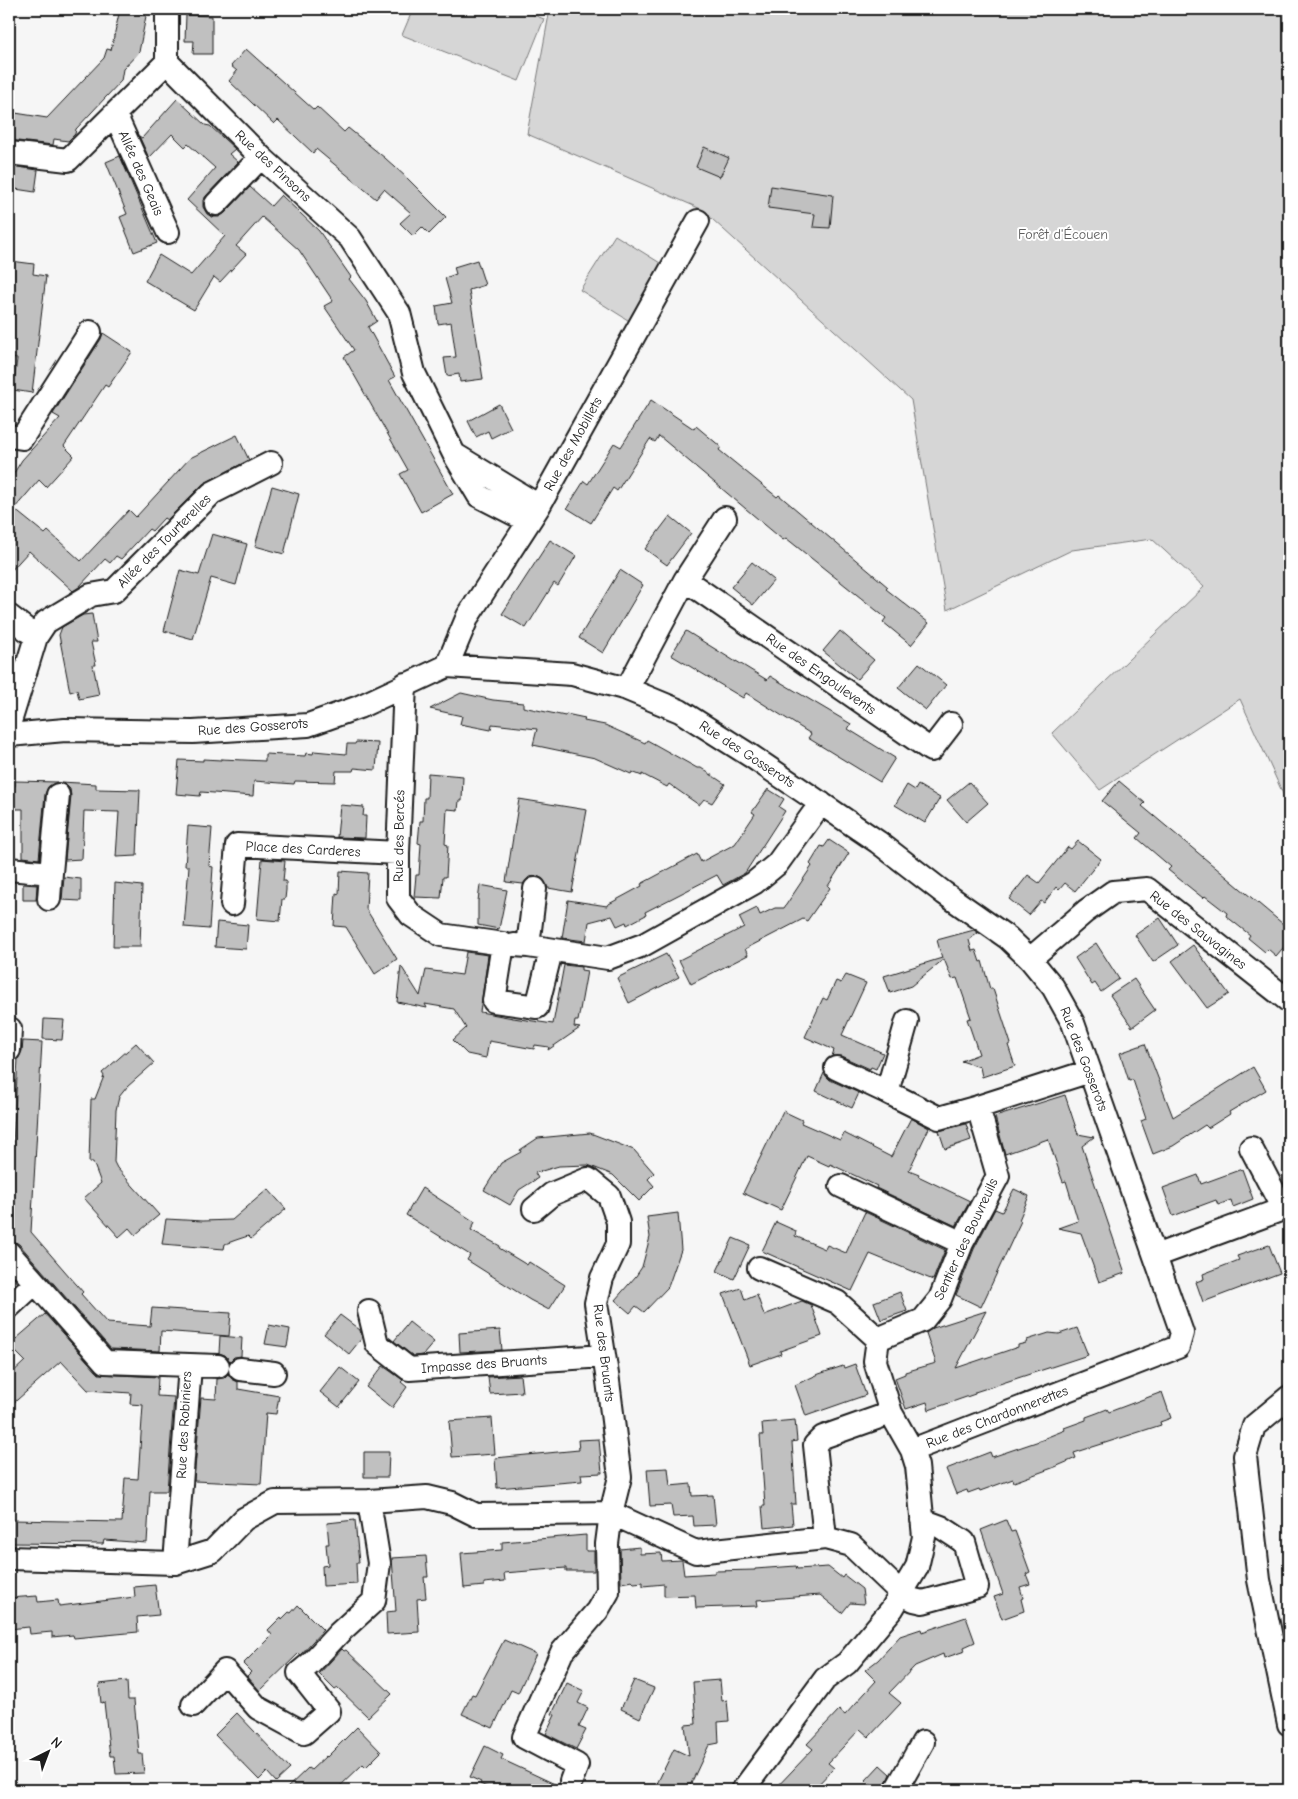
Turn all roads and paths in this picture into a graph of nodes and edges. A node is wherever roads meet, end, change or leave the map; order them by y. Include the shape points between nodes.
1 (167, 9) edge
2 (167, 62) junction
3 (114, 114) junction
4 (9, 153) edge
5 (261, 157) junction
6 (216, 204) dead end
7 (698, 221) dead end
8 (168, 232) dead end
9 (90, 332) dead end
10 (9, 436) edge
11 (271, 463) dead end
12 (533, 513) junction
13 (725, 518) dead end
14 (685, 580) junction
15 (9, 616) edge
16 (36, 637) junction
17 (447, 666) junction
18 (405, 684) junction
19 (627, 689) junction
20 (951, 724) dead end
21 (9, 725) edge
22 (9, 736) edge
23 (58, 795) dead end
24 (821, 803) junction
25 (398, 853) junction
26 (9, 870) edge
27 (51, 873) junction
28 (535, 889) dead end
29 (49, 899) dead end
30 (232, 904) dead end
31 (503, 944) junction
32 (528, 946) junction
33 (551, 951) junction
34 (1030, 959) junction
35 (1289, 1001) edge
36 (907, 1021) dead end
37 (836, 1068) dead end
38 (1090, 1071) junction
39 (887, 1092) junction
40 (978, 1107) junction
41 (1251, 1148) dead end
42 (841, 1186) dead end
43 (1286, 1207) edge
44 (534, 1209) dead end
45 (962, 1243) junction
46 (9, 1253) edge
47 (1155, 1256) junction
48 (759, 1268) dead end
49 (34, 1283) junction
50 (9, 1307) edge
51 (369, 1311) dead end
52 (878, 1339) junction
53 (1178, 1347) joint
54 (604, 1356) junction
55 (190, 1366) junction
56 (274, 1372) dead end
57 (1289, 1397) edge
58 (891, 1413) junction
59 (912, 1450) junction
60 (368, 1501) junction
61 (611, 1513) junction
62 (922, 1520) junction
63 (825, 1538) junction
64 (9, 1558) edge
65 (175, 1563) junction
66 (902, 1594) junction
67 (193, 1705) dead end
68 (1289, 1724) edge
69 (923, 1742) dead end
70 (571, 1781) dead end
71 (743, 1790) edge
72 (896, 1790) edge

1 - 2 street
2 - 3 street
2 - 5 street, Rue des Pinsons
3 - 4 street via 68,160
3 - 8 street, Allée des Geais
5 - 6 street
5 - 12 street, Rue des Pinsons via 350,238 399,313 414,373 454,454
7 - 12 street, Rue des Mobillets
9 - 10 street via 22,438
11 - 16 street, Allée des Tourterelles via 212,493 114,590 91,595 46,622
12 - 17 street, Rue des Mobillets via 468,616
13 - 14 street
14 - 19 street
14 - 20 street, Rue des Engoulevents via 931,750
15 - 16 street
16 - 21 street
17 - 18 street, Rue des Gosserots
17 - 19 street, Rue des Gosserots via 572,674
18 - 22 street, Rue des Gosserots via 359,707 308,725 193,732 65,730
18 - 25 street, Rue des Bercés
19 - 24 street, Rue des Gosserots via 680,711
23 - 27 street
24 - 33 street, Rue des Bercés via 777,864 754,883 643,946 608,958
24 - 34 street, Rue des Gosserots via 1008,938
25 - 30 street, Place des Carderes via 237,845
25 - 31 street, Rue des Bercés via 398,898 411,915 441,936
26 - 27 street
27 - 29 street
28 - 32 street
31 - 32 street, Rue des Bercés
31 - 33 street via 494,1002 537,1007
32 - 33 street, Rue des Bercés
34 - 35 street, Rue des Sauvagines via 1086,911 1114,892 1147,889
34 - 38 street, Rue des Gosserots via 1065,1008
36 - 39 street
37 - 39 street
38 - 40 street
38 - 47 street, Rue des Gosserots
39 - 40 street via 939,1118
40 - 45 street, Sentier des Bouvreuils via 998,1176
41 - 43 street
42 - 45 street
43 - 47 street
44 - 54 street, Rue des Bruants via 552,1194 588,1179 609,1196 618,1222 618,1244 602,1278 596,1303
45 - 52 street, Sentier des Bouvreuils via 940,1299 923,1320
46 - 49 street, Rue des Robiniers
47 - 53 street, Rue des Gosserots via 1182,1334
48 - 52 street via 837,1302
49 - 50 street
49 - 55 street, Rue des Robiniers via 105,1362
51 - 54 street, Impasse des Bruants via 377,1344 409,1369
52 - 58 street via 875,1362
53 - 59 street, Rue des Chardonnerettes
54 - 61 street, Rue des Bruants via 620,1476
55 - 56 street
55 - 65 street, Rue des Robiniers
57 - 68 street via 1254,1426 1245,1456 1259,1580
58 - 59 street
58 - 63 street via 823,1437 815,1446
59 - 62 street, Rue des Chardonnerettes via 917,1466
60 - 61 street via 427,1497 452,1503 476,1515
60 - 65 street via 275,1502 244,1519 213,1551
60 - 67 street via 379,1564 374,1601 300,1673 329,1711 304,1733 258,1708 225,1671
61 - 63 street via 696,1552
61 - 70 street, Rue des Bruants via 607,1544 608,1592 597,1611 562,1652 524,1737 577,1765
62 - 66 street, Rue des Chardonnerettes via 924,1537 917,1567
62 - 66 street via 941,1527 964,1542 977,1587 923,1602
63 - 66 street via 851,1545
64 - 65 street
66 - 71 street, Rue des Chardonnerettes via 846,1663 825,1679
69 - 72 street

